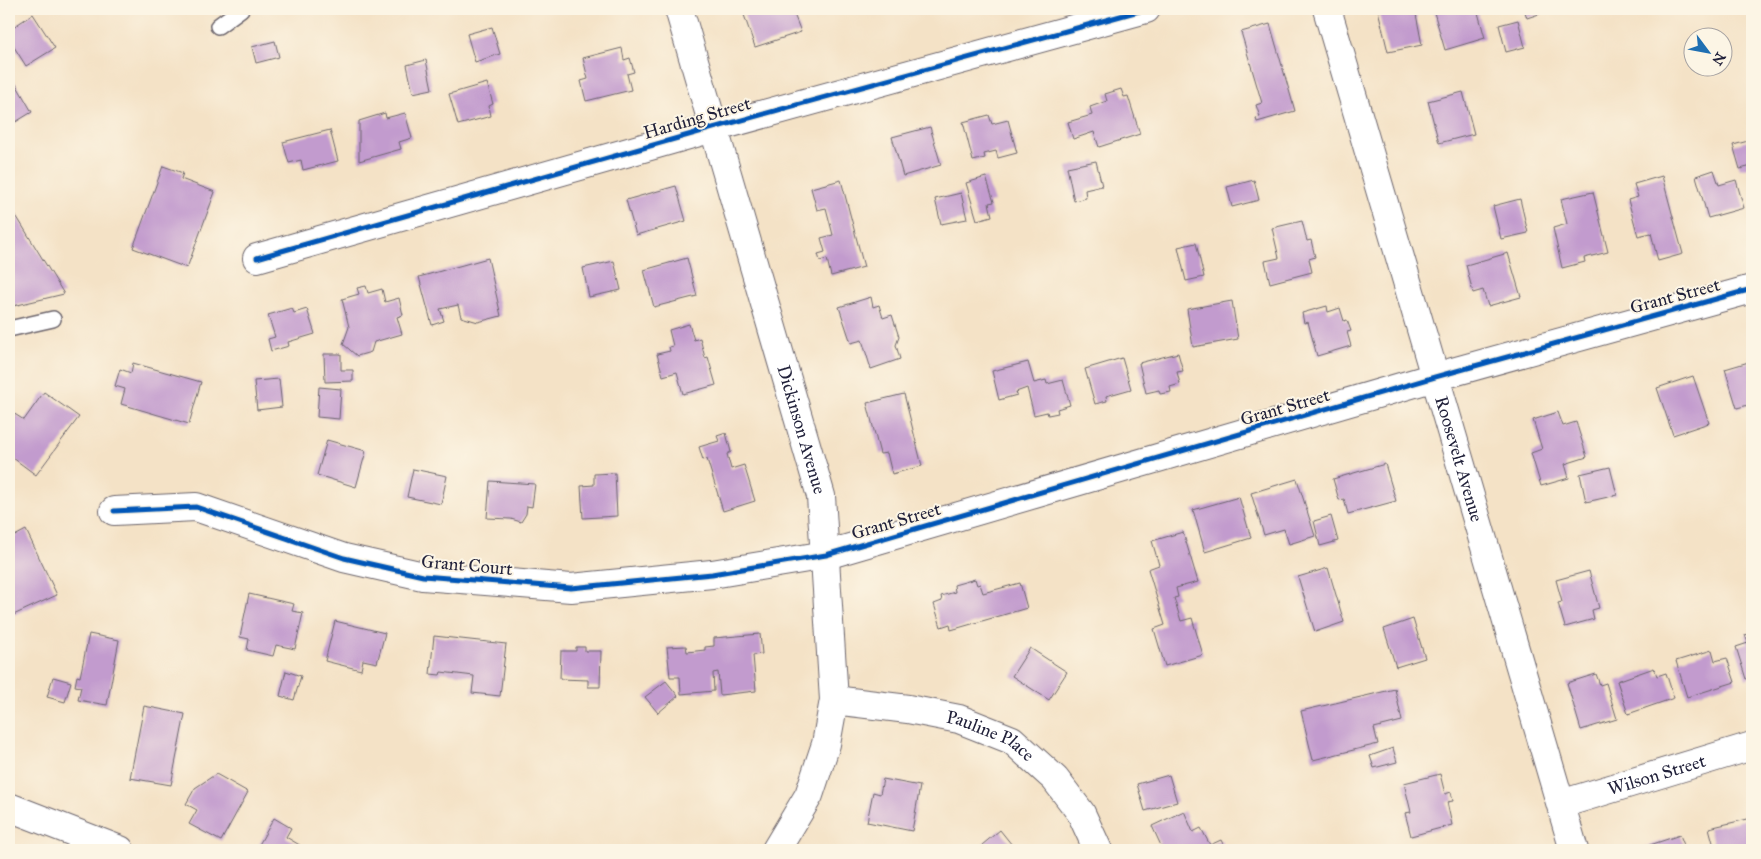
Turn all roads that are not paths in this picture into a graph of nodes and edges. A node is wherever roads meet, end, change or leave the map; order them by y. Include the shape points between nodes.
1 (240, 9) edge
2 (679, 9) edge
3 (1146, 9) edge
4 (1327, 9) edge
5 (218, 26) dead end
6 (713, 128) junction
7 (258, 258) dead end
8 (1752, 289) edge
9 (52, 319) dead end
10 (9, 329) edge
11 (1435, 377) junction
12 (114, 511) dead end
13 (826, 555) junction
14 (834, 700) junction
15 (1752, 746) edge
16 (1561, 804) junction
17 (9, 807) edge
18 (120, 850) edge
19 (776, 850) edge
20 (1098, 850) edge
21 (1574, 850) edge

1 - 5 lane
2 - 6 street, Dickinson Avenue
3 - 6 street, Harding Street
4 - 11 street, Roosevelt Avenue
6 - 7 street, Harding Street
6 - 13 street, Dickinson Avenue via 821,496
8 - 11 street, Grant Street
9 - 10 lane
11 - 13 street, Grant Street
11 - 16 street, Roosevelt Avenue
12 - 13 street, Grant Court via 196,507 344,558 423,576 571,588 712,574
13 - 14 street, Dickinson Avenue
14 - 19 street, Dickinson Avenue via 826,744 809,795
14 - 20 street, Pauline Place via 959,719 1012,740 1055,779 1081,813
15 - 16 street, Wilson Street
16 - 21 street, Roosevelt Avenue
17 - 18 street

